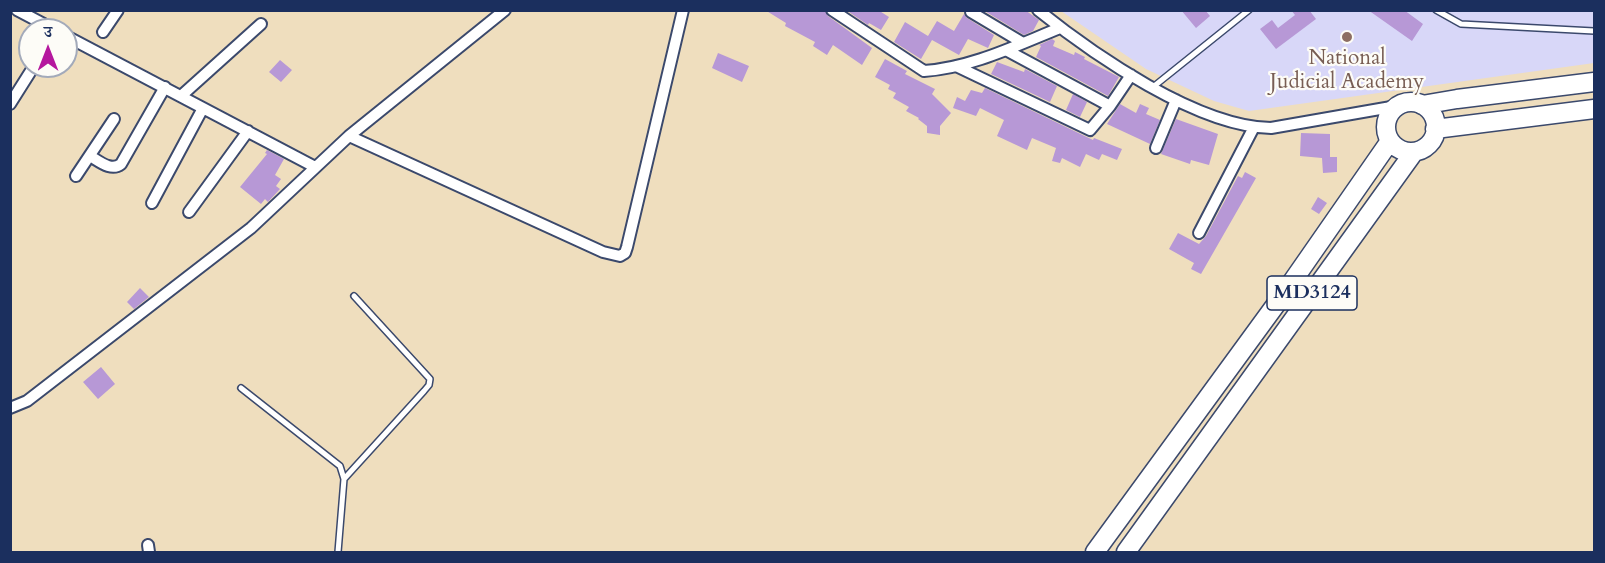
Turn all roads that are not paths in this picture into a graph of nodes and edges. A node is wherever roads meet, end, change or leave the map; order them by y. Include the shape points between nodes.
1 (17, 10) edge
2 (118, 10) edge
3 (506, 10) edge
4 (683, 10) edge
5 (832, 10) edge
6 (1038, 10) edge
7 (1249, 10) edge
8 (1436, 10) edge
9 (971, 12) edge
10 (32, 18) edge
11 (261, 24) dead end
12 (1060, 28) junction
13 (1594, 31) edge
14 (104, 32) dead end
15 (78, 42) edge
16 (1023, 43) junction
17 (1006, 50) junction
18 (956, 66) junction
19 (1131, 75) junction
20 (26, 78) edge
21 (1594, 82) edge
22 (165, 87) junction
23 (1152, 88) junction
24 (181, 96) junction
25 (1176, 99) junction
26 (10, 104) edge
27 (1422, 105) junction
28 (1110, 106) junction
29 (1397, 106) junction
30 (203, 108) junction
31 (1594, 109) edge
32 (114, 119) dead end
33 (1254, 127) junction
34 (1435, 129) junction
35 (248, 131) junction
36 (349, 136) junction
37 (1390, 141) junction
38 (1156, 148) dead end
39 (1414, 152) junction
40 (90, 156) junction
41 (315, 167) junction
42 (76, 176) dead end
43 (152, 202) dead end
44 (189, 212) dead end
45 (1199, 232) dead end
46 (354, 296) dead end
47 (241, 388) dead end
48 (10, 408) edge
49 (344, 479) junction
50 (338, 552) edge
51 (1095, 552) edge
52 (1126, 552) edge

1 - 10 street
2 - 14 street
3 - 36 street
4 - 36 street via 627,247 620,256 603,252
5 - 18 street via 924,71
6 - 12 street
7 - 23 lane
8 - 13 lane via 1461,24
9 - 16 street
11 - 24 street
12 - 16 street
12 - 19 street
15 - 22 street
16 - 17 street
17 - 18 street
17 - 28 street
18 - 28 street via 1089,129
19 - 23 street
19 - 28 street
20 - 26 street
21 - 27 main road
22 - 24 street
22 - 40 street via 121,165 112,168
23 - 25 street
24 - 30 street
25 - 33 street via 1231,123
25 - 38 street
27 - 29 main road via 1413,102
27 - 34 main road via 1434,117
29 - 33 street via 1270,128
29 - 37 main road via 1386,126
30 - 35 street
30 - 43 street
31 - 34 main road
32 - 40 street
33 - 45 street
34 - 39 main road via 1425,148
35 - 41 street
35 - 44 street
36 - 41 street
37 - 39 main road via 1402,150
37 - 51 main road, MD3124
39 - 52 main road, MD3124
40 - 42 street
41 - 48 street via 251,228 27,401
46 - 49 lane via 430,379 424,391
47 - 49 lane via 340,466
49 - 50 lane

